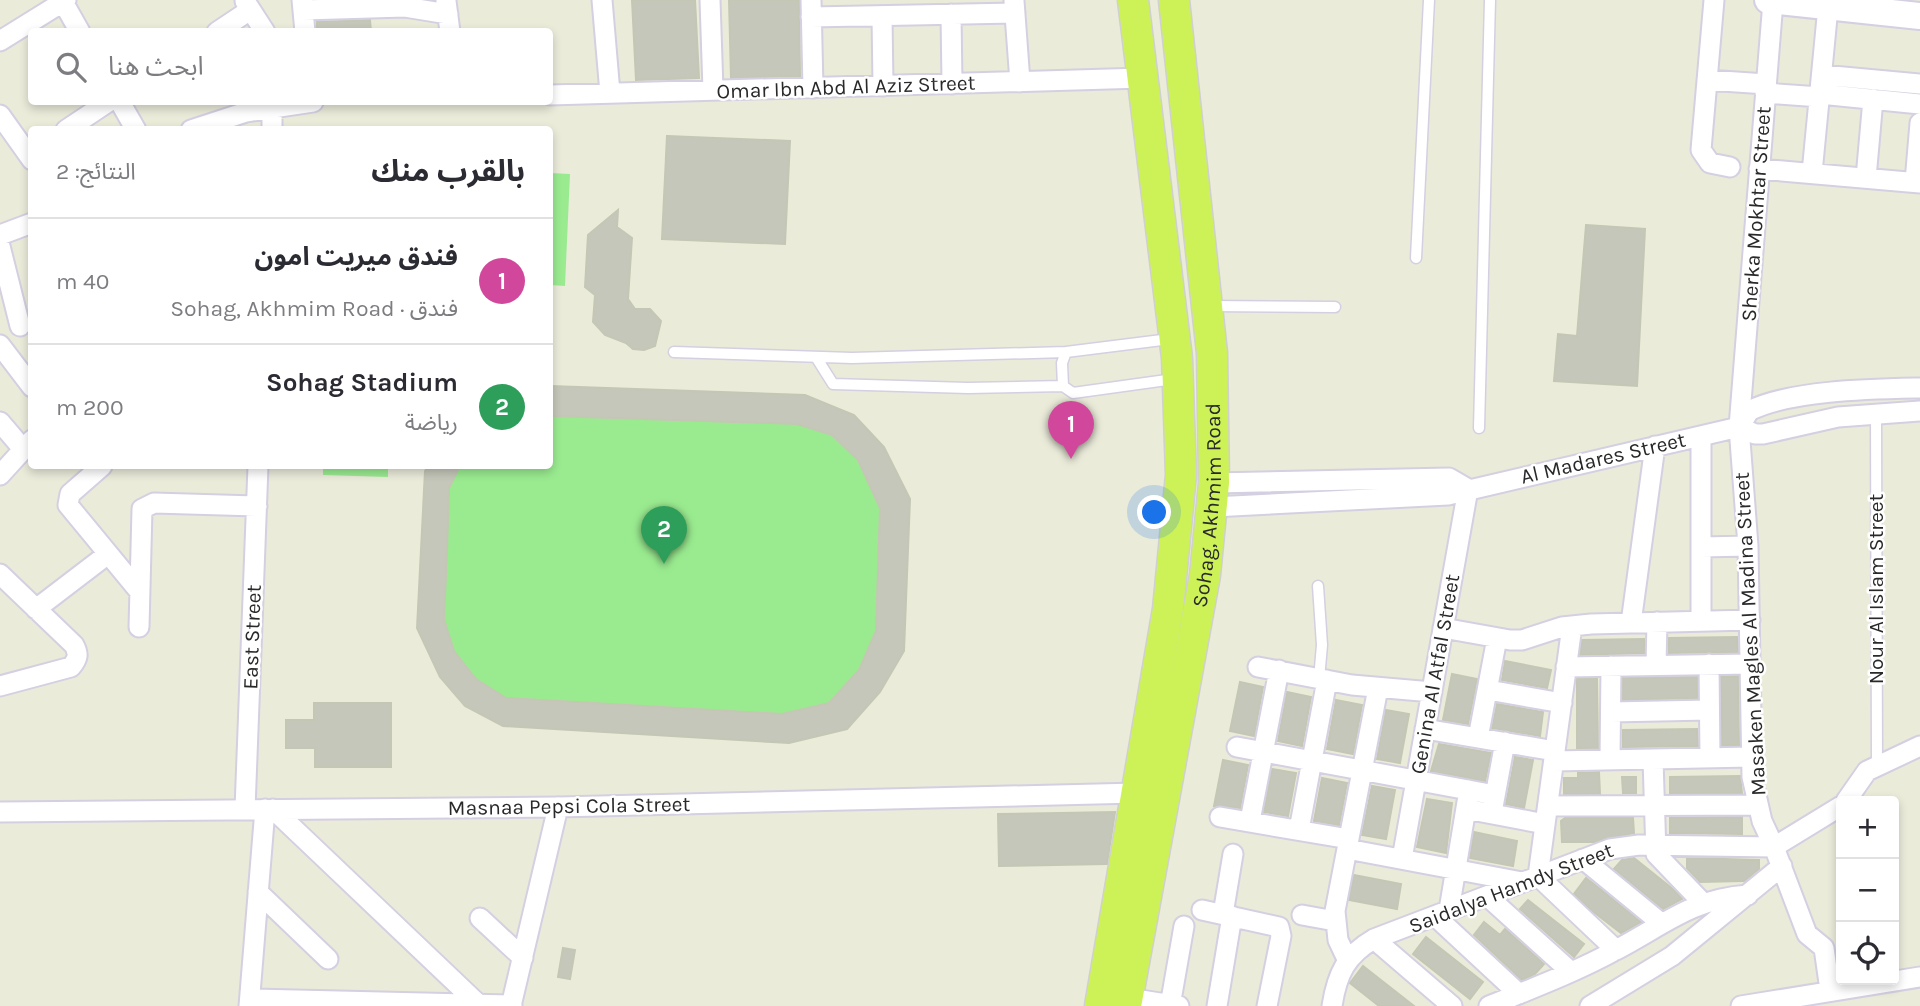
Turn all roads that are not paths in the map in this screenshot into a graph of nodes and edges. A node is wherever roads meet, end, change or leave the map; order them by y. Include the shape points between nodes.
1 (602, 0) edge
2 (710, 0) edge
3 (1133, 0) edge
4 (1174, 0) edge
5 (1429, 0) edge
6 (1490, 0) edge
7 (1714, 0) edge
8 (1770, 0) edge
9 (64, 1) edge
10 (405, 4) edge
11 (247, 5) edge
12 (302, 5) edge
13 (1014, 6) edge
14 (1828, 7) junction
15 (811, 9) edge
16 (951, 14) junction
17 (448, 15) edge
18 (882, 16) junction
19 (1920, 16) edge
20 (78, 28) edge
21 (222, 28) edge
22 (262, 28) edge
23 (305, 28) edge
24 (0, 41) edge
25 (1143, 78) junction
26 (1707, 80) junction
27 (1020, 82) junction
28 (952, 84) junction
29 (1920, 84) edge
30 (883, 86) junction
31 (813, 88) junction
32 (1765, 89) junction
33 (1820, 89) junction
34 (713, 90) junction
35 (610, 93) junction
36 (553, 95) edge
37 (1873, 99) junction
38 (1920, 104) edge
39 (104, 105) edge
40 (122, 105) edge
41 (288, 105) edge
42 (272, 107) junction
43 (0, 115) edge
44 (1920, 123) edge
45 (72, 126) edge
46 (134, 126) edge
47 (205, 126) edge
48 (272, 126) edge
49 (28, 153) edge
50 (1730, 167) dead end
51 (1759, 169) junction
52 (1812, 173) junction
53 (1866, 178) junction
54 (1917, 182) edge
55 (28, 224) edge
56 (0, 235) edge
57 (0, 246) edge
58 (1416, 258) dead end
59 (1206, 306) junction
60 (1335, 307) dead end
61 (26, 323) edge
62 (0, 330) edge
63 (0, 345) edge
64 (674, 352) dead end
65 (1066, 352) junction
66 (1212, 353) junction
67 (816, 357) junction
68 (1177, 358) junction
69 (28, 382) edge
70 (1063, 386) junction
71 (1920, 388) edge
72 (1877, 389) junction
73 (1920, 411) edge
74 (1876, 412) junction
75 (0, 422) edge
76 (1739, 427) junction
77 (1479, 428) dead end
78 (1702, 436) junction
79 (27, 445) edge
80 (1655, 446) junction
81 (99, 469) edge
82 (258, 469) edge
83 (0, 475) edge
84 (1468, 489) junction
85 (1214, 495) junction
86 (257, 506) junction
87 (1748, 546) junction
88 (1702, 547) junction
89 (108, 554) junction
90 (1, 576) edge
91 (1318, 586) dead end
92 (139, 591) junction
93 (36, 609) junction
94 (1750, 620) junction
95 (1702, 621) junction
96 (1631, 622) junction
97 (1657, 622) junction
98 (1572, 625) junction
99 (139, 627) dead end
100 (1443, 628) junction
101 (1497, 638) junction
102 (1709, 664) junction
103 (1750, 664) junction
104 (1656, 665) junction
105 (1611, 666) junction
106 (1258, 667) dead end
107 (1566, 667) junction
108 (1279, 670) junction
109 (1323, 680) junction
110 (0, 686) edge
111 (1378, 688) junction
112 (1488, 690) junction
113 (1432, 692) junction
114 (1562, 703) junction
115 (1709, 710) junction
116 (1611, 712) junction
117 (1425, 729) junction
118 (1478, 738) junction
119 (1505, 742) junction
120 (1920, 746) edge
121 (1237, 747) dead end
122 (1264, 752) junction
123 (1554, 756) junction
124 (1751, 757) junction
125 (1710, 758) junction
126 (1653, 759) junction
127 (1611, 760) junction
128 (1312, 761) junction
129 (1877, 766) junction
130 (1363, 770) junction
131 (1416, 780) junction
132 (1137, 793) junction
133 (1849, 796) edge
134 (1467, 800) junction
135 (1757, 804) junction
136 (1494, 805) junction
137 (1653, 805) junction
138 (558, 807) junction
139 (261, 809) junction
140 (1836, 809) edge
141 (0, 812) edge
142 (1546, 815) junction
143 (1220, 817) dead end
144 (1250, 821) junction
145 (1299, 830) junction
146 (1348, 844) junction
147 (1655, 845) junction
148 (1774, 846) junction
149 (1233, 854) dead end
150 (1402, 859) junction
151 (1583, 859) junction
152 (1782, 866) junction
153 (1456, 869) junction
154 (1531, 879) junction
155 (258, 892) junction
156 (1748, 895) junction
157 (1487, 896) junction
158 (1702, 902) junction
159 (1202, 910) dead end
160 (1442, 913) junction
161 (1228, 915) junction
162 (1302, 915) dead end
163 (480, 918) dead end
164 (1335, 921) junction
165 (1661, 923) junction
166 (1184, 926) dead end
167 (1374, 939) junction
168 (1616, 950) junction
169 (523, 958) junction
170 (328, 959) dead end
171 (1348, 959) junction
172 (1570, 971) junction
173 (1920, 977) edge
174 (1830, 990) junction
175 (1519, 994) junction
176 (1127, 1002) edge
177 (250, 1003) edge
178 (1770, 1003) edge
179 (478, 1004) junction
180 (512, 1005) edge
181 (1100, 1006) edge
182 (1173, 1006) edge
183 (1217, 1006) edge
184 (1268, 1006) edge
185 (1332, 1006) edge
186 (1451, 1006) edge
187 (1489, 1006) edge
188 (1590, 1006) edge
189 (1741, 1006) edge

1 - 35 street
2 - 34 street
3 - 25 main road, Sohag, Akhmim Road
4 - 59 main road, Sohag, Akhmim Road
5 - 58 lane
6 - 77 lane
7 - 26 street
8 - 14 main road
8 - 32 street, Sherka Mokhtar Street
9 - 20 street
9 - 24 street
10 - 12 street
10 - 17 street
11 - 21 street
11 - 22 street
12 - 23 street
13 - 16 street
13 - 27 street
14 - 19 main road
14 - 33 street
15 - 18 street
15 - 31 street
16 - 18 street
16 - 28 street
18 - 30 street
25 - 27 street, Omar Ibn Abd Al Aziz Street
25 - 68 main road, Sohag, Akhmim Road
26 - 32 street
26 - 50 street via 1701,150 1710,163
27 - 28 street, Omar Ibn Abd Al Aziz Street
28 - 30 street, Omar Ibn Abd Al Aziz Street
29 - 33 street
30 - 31 street, Omar Ibn Abd Al Aziz Street
31 - 34 street, Omar Ibn Abd Al Aziz Street
32 - 33 street
32 - 51 street, Sherka Mokhtar Street
33 - 37 street
33 - 52 street
34 - 35 street, Omar Ibn Abd Al Aziz Street
35 - 36 street, Omar Ibn Abd Al Aziz Street
37 - 38 street
37 - 53 street
39 - 45 street
40 - 46 street
41 - 42 street
42 - 47 street
42 - 48 street
43 - 49 street
44 - 54 street
51 - 52 street
51 - 76 street, Sherka Mokhtar Street
52 - 53 street
53 - 54 street
55 - 56 street
57 - 61 street
59 - 60 lane
59 - 66 main road, Sohag, Akhmim Road
61 - 62 street
63 - 69 street
64 - 67 lane
65 - 67 lane
65 - 68 lane
65 - 70 lane
66 - 68 main road
66 - 85 main road, Sohag, Akhmim Road
67 - 70 lane via 833,384
68 - 70 lane via 1073,393
68 - 132 main road, Sohag, Akhmim Road via 1181,475 1176,542
71 - 72 street, Al Madares Street
72 - 74 street
72 - 76 street, Al Madares Street via 1758,406
73 - 74 street, Al Madares Street
74 - 76 street, Al Madares Street via 1763,434
74 - 129 lane, Nour Al Islam Street
75 - 79 street
76 - 78 street, Al Madares Street
76 - 87 street, Masaken Magles Al Madina Street
78 - 80 street, Al Madares Street
78 - 88 street
79 - 83 street
80 - 84 street, Al Madares Street
80 - 96 street
81 - 89 street via 67,499 71,511
82 - 86 street, East Street
84 - 85 street, Al Madares Street via 1438,496
84 - 100 street, Genina Al Atfal Street
85 - 176 main road, Sohag, Akhmim Road via 1203,588
86 - 92 street via 147,504 140,516
86 - 139 street, East Street
87 - 88 street
87 - 94 street, Masaken Magles Al Madina Street
88 - 95 street
89 - 92 street
89 - 93 street
90 - 93 street
91 - 109 lane
92 - 99 street
93 - 110 street via 74,645 77,661 71,667
94 - 95 street
94 - 103 street, Masaken Magles Al Madina Street
95 - 97 street
96 - 97 street
96 - 98 street
97 - 104 street
98 - 101 street via 1522,640
98 - 107 street
100 - 101 street
100 - 113 street, Genina Al Atfal Street
101 - 112 street
102 - 103 street
102 - 104 street
102 - 115 street
103 - 124 street, Masaken Magles Al Madina Street
104 - 105 street
105 - 107 street
105 - 116 street
106 - 108 street
107 - 114 street
108 - 109 street
108 - 122 street
109 - 111 street
109 - 128 street
111 - 113 street
111 - 130 street
112 - 114 street
112 - 118 street
113 - 117 street, Genina Al Atfal Street
114 - 123 street
115 - 116 street
115 - 125 street
116 - 127 street
117 - 118 street
117 - 131 street, Genina Al Atfal Street
118 - 119 street
119 - 123 street
119 - 136 street
120 - 129 street
121 - 122 street
122 - 128 street
122 - 144 street
123 - 127 street
123 - 142 street
124 - 125 street
124 - 135 street, Masaken Magles Al Madina Street
125 - 126 street
126 - 127 street
126 - 137 street
128 - 130 street
128 - 145 street
129 - 133 street via 1860,779
130 - 131 street
130 - 146 street
131 - 134 street
131 - 150 street, Genina Al Atfal Street
132 - 138 street, Masnaa Pepsi Cola Street
132 - 181 main road, Sohag, Akhmim Road
134 - 136 street
134 - 153 street
135 - 137 street
135 - 148 street, Masaken Magles Al Madina Street
136 - 142 street
137 - 142 street
137 - 147 street
138 - 139 street, Masnaa Pepsi Cola Street
138 - 169 street
139 - 141 street, Masnaa Pepsi Cola Street
139 - 155 street, East Street
139 - 179 street
140 - 148 street
142 - 154 street
143 - 144 street
144 - 145 street
145 - 146 street
146 - 150 street
146 - 164 street
147 - 148 street, Saidalya Hamdy Street
147 - 151 street, Saidalya Hamdy Street via 1624,845
147 - 158 street via 1660,859
148 - 152 street, Masaken Magles Al Madina Street
149 - 161 street
150 - 153 street
151 - 154 street, Saidalya Hamdy Street
151 - 165 street
152 - 156 street
152 - 174 street, Masaken Magles Al Madina Street via 1807,934 1824,948
153 - 154 street
153 - 160 street
154 - 157 street, Saidalya Hamdy Street
154 - 168 street
155 - 170 street
155 - 177 street, East Street
156 - 158 street
156 - 188 street via 1672,956
157 - 160 street, Saidalya Hamdy Street
157 - 172 street
158 - 165 street
159 - 161 street
160 - 167 street, Saidalya Hamdy Street
160 - 175 street
161 - 183 street
161 - 184 street via 1276,924 1281,932
162 - 164 street
163 - 169 street
164 - 171 street
165 - 168 street
166 - 182 street
167 - 171 street, Saidalya Hamdy Street
167 - 186 street
168 - 172 street
169 - 180 street
171 - 185 street, Saidalya Hamdy Street via 1336,981
172 - 175 street
173 - 174 street
174 - 178 street
175 - 187 street
176 - 182 street
177 - 179 street
178 - 189 street
179 - 180 street

